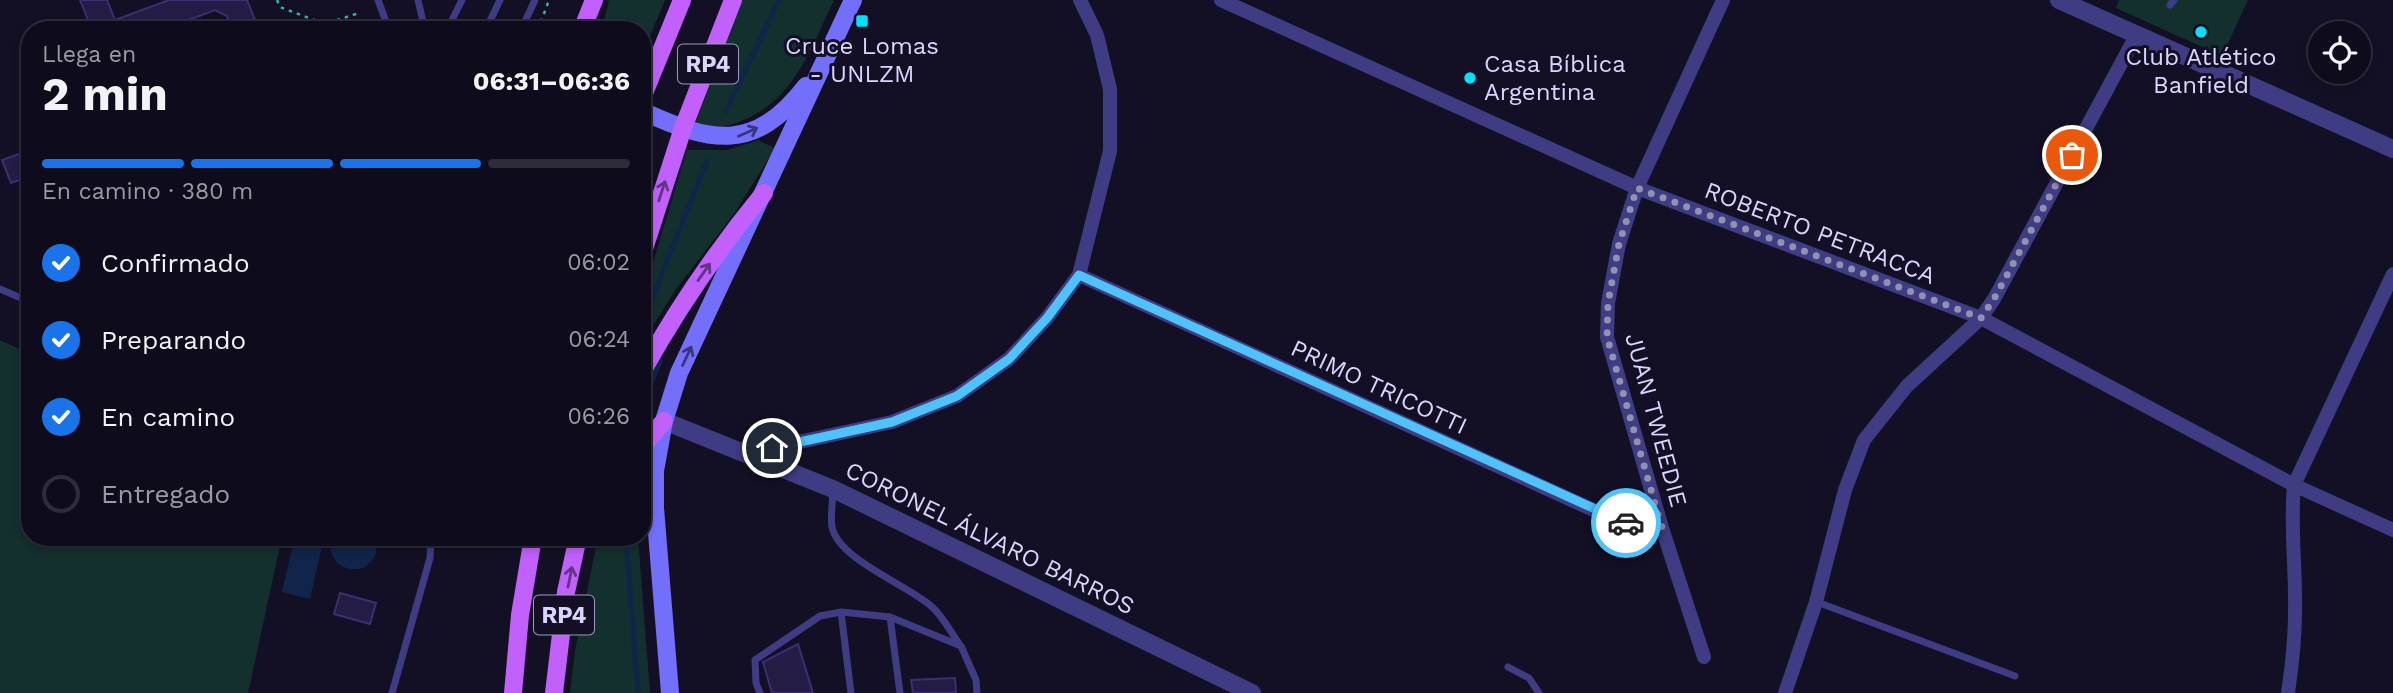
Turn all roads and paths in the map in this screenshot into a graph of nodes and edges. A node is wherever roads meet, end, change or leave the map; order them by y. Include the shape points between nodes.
1 (277, 0) edge
2 (378, 0) edge
3 (418, 0) edge
4 (462, 0) edge
5 (500, 0) edge
6 (535, 0) edge
7 (549, 0) edge
8 (594, 0) edge
9 (682, 0) edge
10 (733, 0) edge
11 (853, 0) edge
12 (1080, 0) edge
13 (1221, 0) edge
14 (1723, 0) edge
15 (2059, 0) edge
16 (359, 13) dead end
17 (318, 21) edge
18 (335, 21) edge
19 (386, 21) edge
20 (423, 21) edge
21 (452, 21) edge
22 (490, 21) dead end
23 (525, 21) edge
24 (541, 21) edge
25 (586, 21) edge
26 (593, 21) edge
27 (2137, 34) junction
28 (825, 61) junction
29 (651, 76) edge
30 (651, 115) edge
31 (683, 128) junction
32 (2393, 149) edge
33 (1637, 188) junction
34 (764, 193) junction
35 (651, 228) edge
36 (2393, 274) edge
37 (1079, 275) junction
38 (0, 289) edge
39 (21, 298) edge
40 (1981, 318) junction
41 (651, 356) edge
42 (664, 421) junction
43 (651, 436) edge
44 (748, 453) junction
45 (2294, 485) junction
46 (833, 489) junction
47 (1662, 528) junction
48 (2393, 530) edge
49 (431, 546) edge
50 (532, 546) edge
51 (576, 546) edge
52 (1816, 602) junction
53 (841, 612) junction
54 (890, 617) junction
55 (961, 646) junction
56 (1703, 657) dead end
57 (1508, 667) dead end
58 (2015, 676) dead end
59 (1241, 691) edge
60 (392, 693) edge
61 (512, 693) edge
62 (554, 693) edge
63 (670, 693) edge
64 (760, 693) edge
65 (851, 693) edge
66 (900, 693) edge
67 (976, 693) edge
68 (1539, 693) edge
69 (1785, 693) edge
70 (2288, 693) edge

1 - 17 path via 280,7
2 - 19 lane
3 - 20 lane
4 - 21 lane
5 - 22 lane
6 - 23 lane
7 - 24 path
8 - 25 main road
8 - 26 main road
9 - 29 main road, RP4
10 - 31 main road, RP4
11 - 28 main road
12 - 37 street via 1097,35 1110,89 1110,151
13 - 33 street, ROBERTO PETRACCA
14 - 33 street, JUAN TWEEDIE
15 - 27 street
16 - 18 path
27 - 32 street
27 - 40 street
31 -> 28 main road via 717,138 737,137 768,123 793,103
28 - 34 main road
30 - 31 main road
35 -> 31 main road, RP4
33 - 40 street, ROBERTO PETRACCA
33 - 47 street, JUAN TWEEDIE via 1619,244 1607,337
41 -> 34 main road via 702,275
42 -> 34 main road via 679,373
36 - 45 street
37 - 44 street via 1009,359 957,396 892,422
37 - 47 street, PRIMO TRICOTTI via 1622,523
38 - 39 lane
40 - 45 street, ROBERTO PETRACCA
40 - 52 street via 1907,386 1864,440 1845,490
42 - 43 main road
42 - 44 street, CORONEL ÁLVARO BARROS
42 - 63 main road via 655,471 655,508
44 - 46 street, CORONEL ÁLVARO BARROS
45 - 48 street, ROBERTO PETRACCA
45 - 70 street via 2295,611
46 - 55 lane via 832,527 840,544 933,608
46 - 59 street, CORONEL ÁLVARO BARROS
47 - 56 street, JUAN TWEEDIE
49 - 60 lane
50 - 61 main road, RP4
62 -> 51 main road, RP4
52 - 58 lane
52 - 69 street
53 - 54 lane
53 - 64 lane via 820,616 755,660
53 - 65 lane
54 - 55 lane
54 - 66 lane
55 - 67 lane via 976,680
57 - 68 lane via 1529,678

